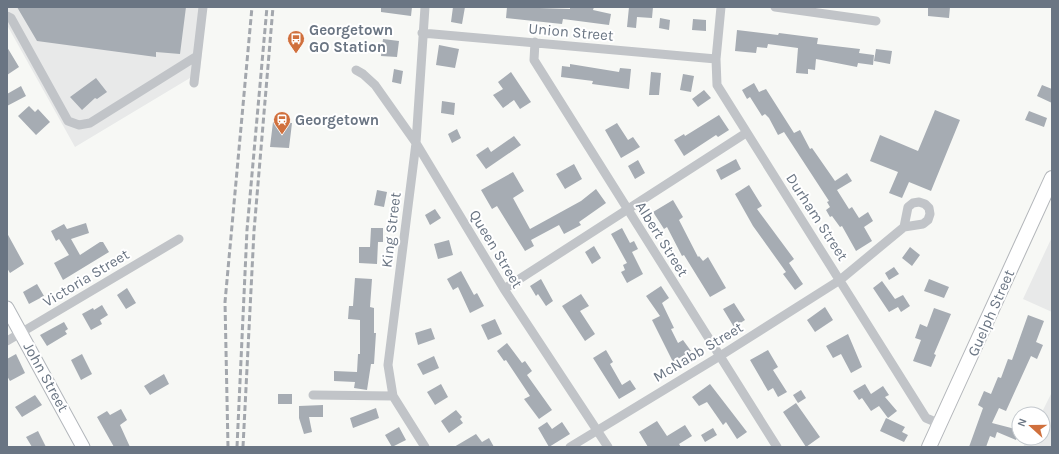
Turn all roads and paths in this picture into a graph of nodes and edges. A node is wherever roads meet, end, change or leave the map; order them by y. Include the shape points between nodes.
1 (203, 7) edge
2 (426, 7) edge
3 (721, 7) edge
4 (775, 7) edge
5 (7, 16) edge
6 (876, 21) dead end
7 (422, 33) junction
8 (535, 42) junction
9 (197, 56) junction
10 (716, 59) junction
11 (356, 70) dead end
12 (194, 83) dead end
13 (746, 133) junction
14 (416, 143) junction
15 (1052, 178) edge
16 (627, 210) junction
17 (904, 227) dead end
18 (179, 239) dead end
19 (840, 280) junction
20 (504, 289) junction
21 (7, 308) edge
22 (22, 332) junction
23 (7, 341) edge
24 (720, 356) junction
25 (313, 395) dead end
26 (394, 396) junction
27 (940, 424) junction
28 (597, 429) junction
29 (83, 447) edge
30 (425, 447) edge
31 (570, 447) edge
32 (608, 447) edge
33 (777, 447) edge
34 (929, 447) edge

1 - 9 street
2 - 7 street, King Street
3 - 10 street, Durham Street
4 - 6 street
5 - 9 street via 11,18 68,121 79,125 90,123
7 - 8 street, Union Street
7 - 14 street, King Street
8 - 10 street, Union Street
8 - 16 street, Albert Street via 534,60
9 - 12 street
10 - 13 street, Durham Street via 717,85
11 - 14 street, Queen Street via 375,85
13 - 16 street
13 - 19 street, Durham Street
14 - 20 street, Queen Street
14 - 26 street, King Street via 388,365
15 - 27 main road, Guelph Street
16 - 20 street
16 - 24 street, Albert Street
17 - 19 street, McNabb Street
18 - 22 street, Victoria Street
19 - 24 street, McNabb Street
19 - 27 street, Durham Street via 926,418
20 - 28 street, Queen Street
21 - 22 street, John Street
22 - 23 street, Victoria Street
22 - 29 street, John Street
24 - 28 street, McNabb Street
24 - 33 street, Albert Street
25 - 26 street
26 - 30 street, King Street
27 - 34 main road, Guelph Street
28 - 31 street, McNabb Street
28 - 32 street, Queen Street

